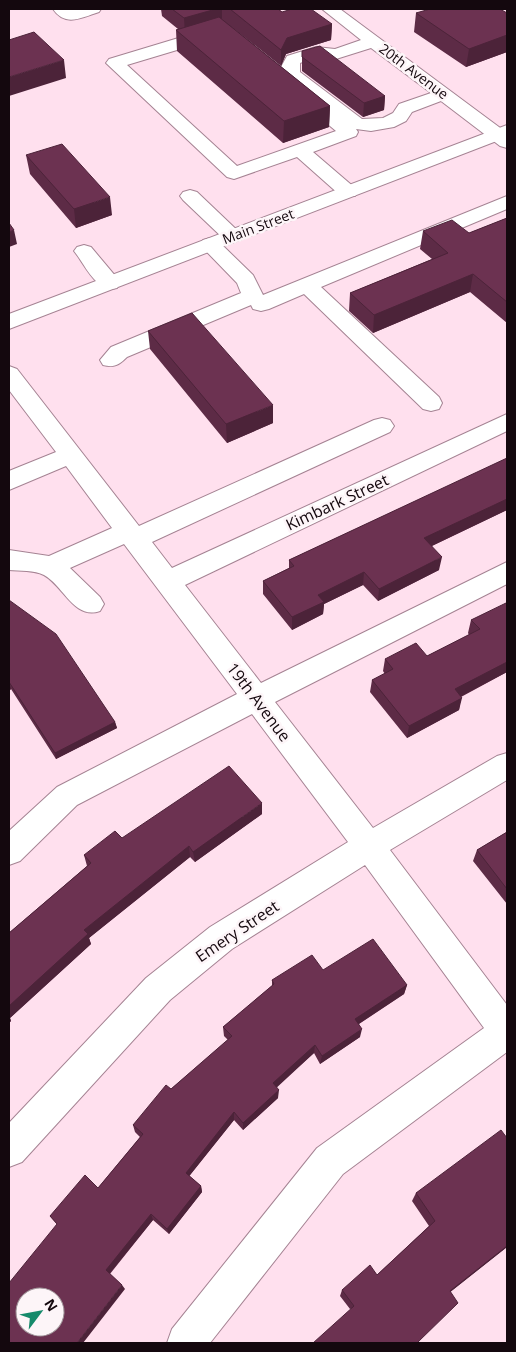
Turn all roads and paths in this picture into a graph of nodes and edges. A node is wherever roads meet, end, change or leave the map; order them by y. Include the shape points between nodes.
1 (62, 9) edge
2 (92, 9) edge
3 (330, 9) edge
4 (231, 36) edge
5 (374, 42) junction
6 (275, 72) edge
7 (445, 94) junction
8 (504, 136) edge
9 (300, 150) junction
10 (348, 192) junction
11 (190, 196) dead end
12 (507, 202) edge
13 (232, 236) junction
14 (210, 244) junction
15 (84, 251) dead end
16 (110, 283) junction
17 (307, 285) junction
18 (261, 304) dead end
19 (9, 322) edge
20 (111, 360) dead end
21 (9, 374) edge
22 (431, 403) dead end
23 (507, 422) edge
24 (382, 426) dead end
25 (71, 455) junction
26 (9, 481) edge
27 (132, 535) junction
28 (9, 560) edge
29 (52, 566) junction
30 (507, 572) edge
31 (167, 582) junction
32 (91, 604) dead end
33 (256, 698) junction
34 (507, 765) edge
35 (369, 846) junction
36 (9, 851) edge
37 (507, 1032) edge
38 (9, 1149) edge
39 (186, 1343) edge

1 - 2 main road via 69,16
3 - 5 main road, 20th Avenue
4 - 9 main road via 223,30 115,63 234,173
5 - 7 main road, 20th Avenue
5 - 7 main road via 336,54 316,52 293,60 292,74 350,121 370,126 388,123 400,117 405,108
6 - 9 main road via 349,132
7 - 8 main road, 20th Avenue
8 - 10 main road, Main Street
9 - 10 main road
10 - 13 main road, Main Street
11 - 13 main road
12 - 17 main road
13 - 14 main road, Main Street
14 - 16 main road, Main Street
14 - 20 main road via 246,280 253,296 119,352
15 - 16 main road
16 - 19 main road, Main Street
17 - 18 main road
17 - 22 main road
21 - 25 main road, 19th Avenue
23 - 31 main road, Kimbark Street
24 - 27 main road
25 - 26 main road
25 - 27 main road, 19th Avenue
27 - 29 main road
27 - 31 main road, 19th Avenue
28 - 29 main road
29 - 32 main road
30 - 33 main road
31 - 33 main road, 19th Avenue
33 - 35 main road, 19th Avenue
33 - 36 main road via 67,796
34 - 35 main road, Emery Street
35 - 37 main road, 19th Avenue
35 - 38 main road, Emery Street via 221,938 158,989
37 - 39 main road via 330,1161

